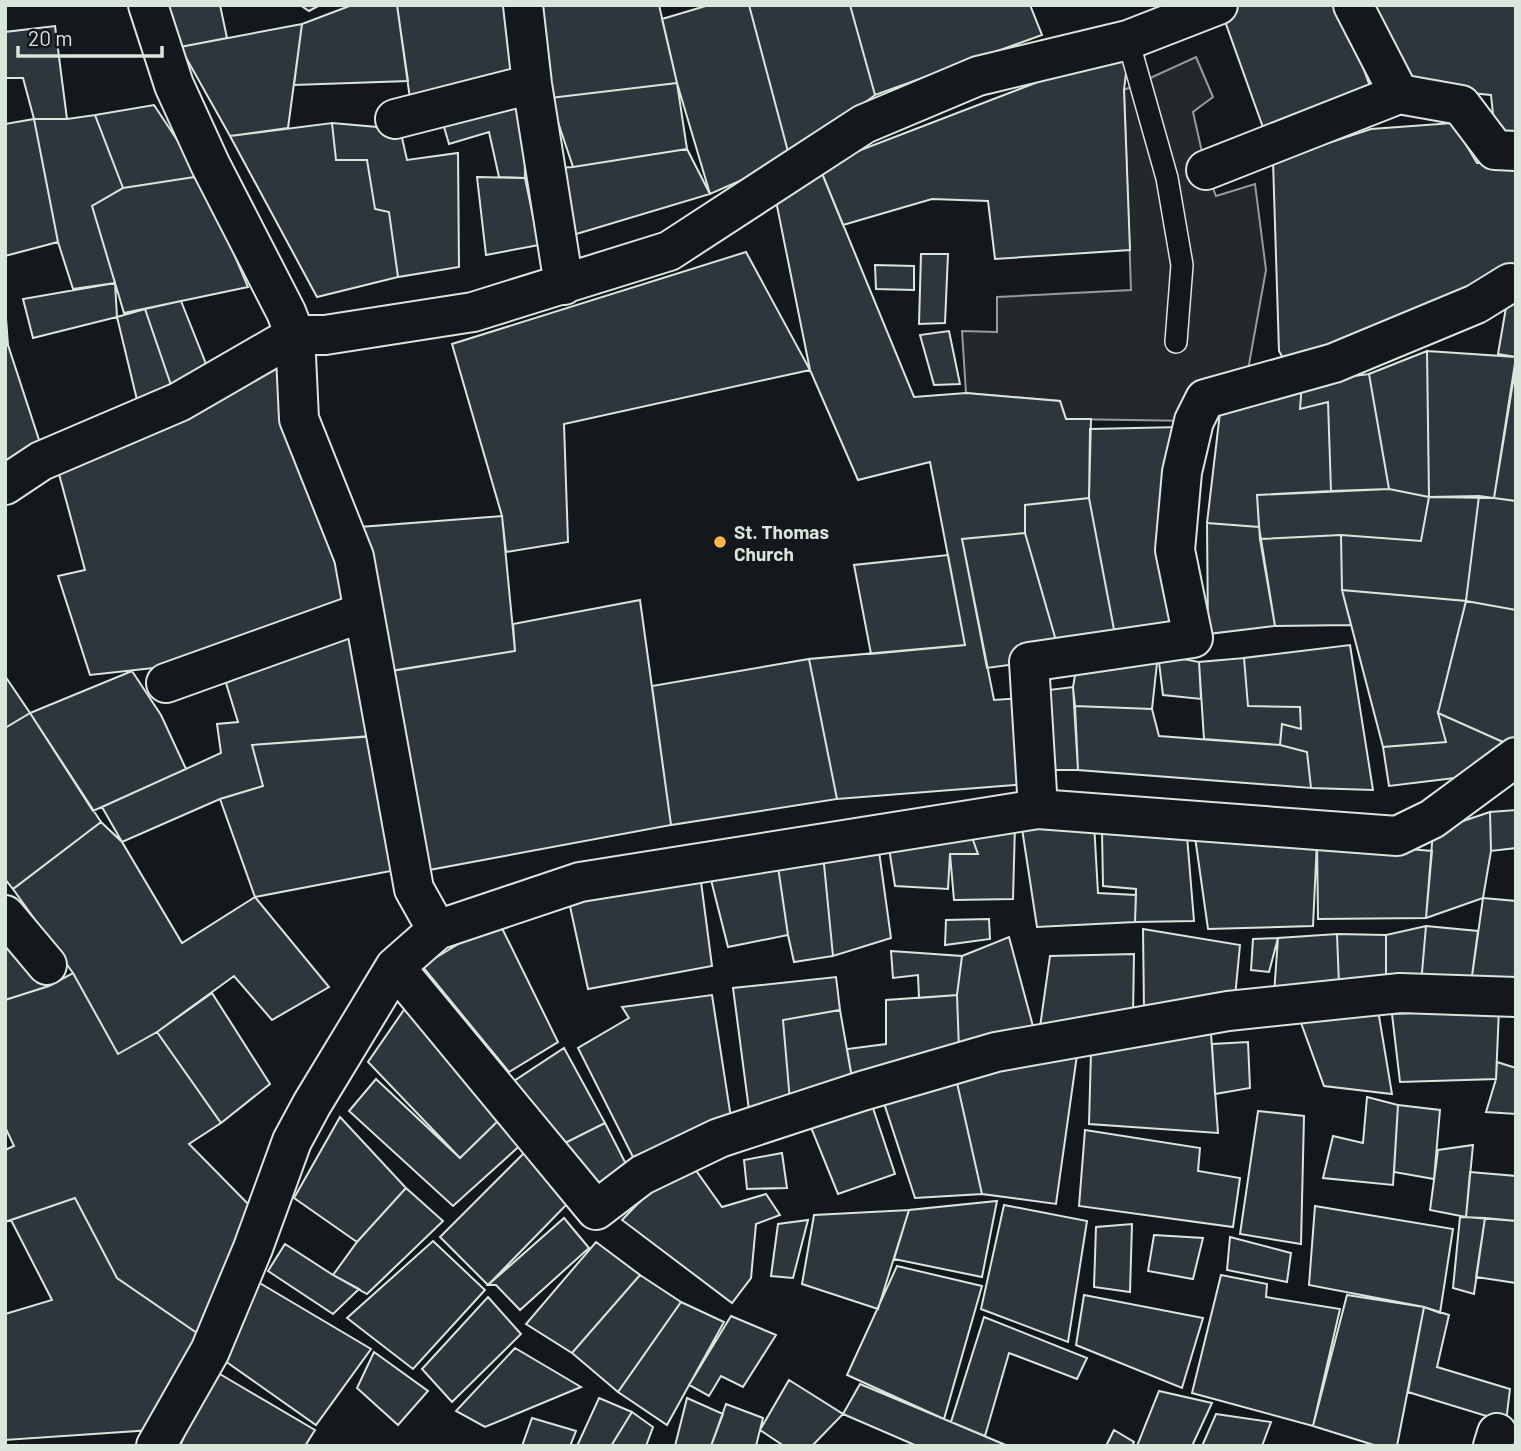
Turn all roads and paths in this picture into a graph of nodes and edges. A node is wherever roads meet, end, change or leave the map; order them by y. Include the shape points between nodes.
1 (148, 5) edge
2 (523, 5) edge
3 (1218, 5) edge
4 (1353, 5) edge
5 (1128, 40) junction
6 (532, 84) junction
7 (1399, 94) junction
8 (395, 119) dead end
9 (1516, 151) edge
10 (1206, 170) dead end
11 (1516, 284) edge
12 (564, 285) junction
13 (295, 335) junction
14 (1176, 342) dead end
15 (5, 485) edge
16 (364, 612) junction
17 (166, 683) dead end
18 (1516, 757) edge
19 (1038, 810) junction
20 (5, 915) edge
21 (437, 930) junction
22 (47, 965) dead end
23 (395, 967) junction
24 (1516, 997) edge
25 (156, 1446) edge

1 - 13 street via 174,85
2 - 6 street
3 - 5 street
4 - 7 street
5 - 12 street via 978,76 864,124 669,251
5 - 14 lane via 1167,178 1182,265
6 - 8 street
6 - 12 street
7 - 9 street via 1461,105 1495,150
7 - 10 street
11 - 19 street via 1334,363 1205,399 1194,421 1182,472 1175,550 1193,638 1029,662
12 - 13 street via 473,312 325,335
13 - 15 street via 179,402 41,461
13 - 16 street via 299,419 355,557
16 - 17 street
16 - 21 street via 414,889
18 - 19 street via 1432,819 1397,836
19 - 21 street via 580,882
20 - 22 street
21 - 23 street
23 - 24 street via 596,1210 642,1175 719,1138 996,1052 1228,1012 1399,993
23 - 25 street via 292,1141 210,1351

